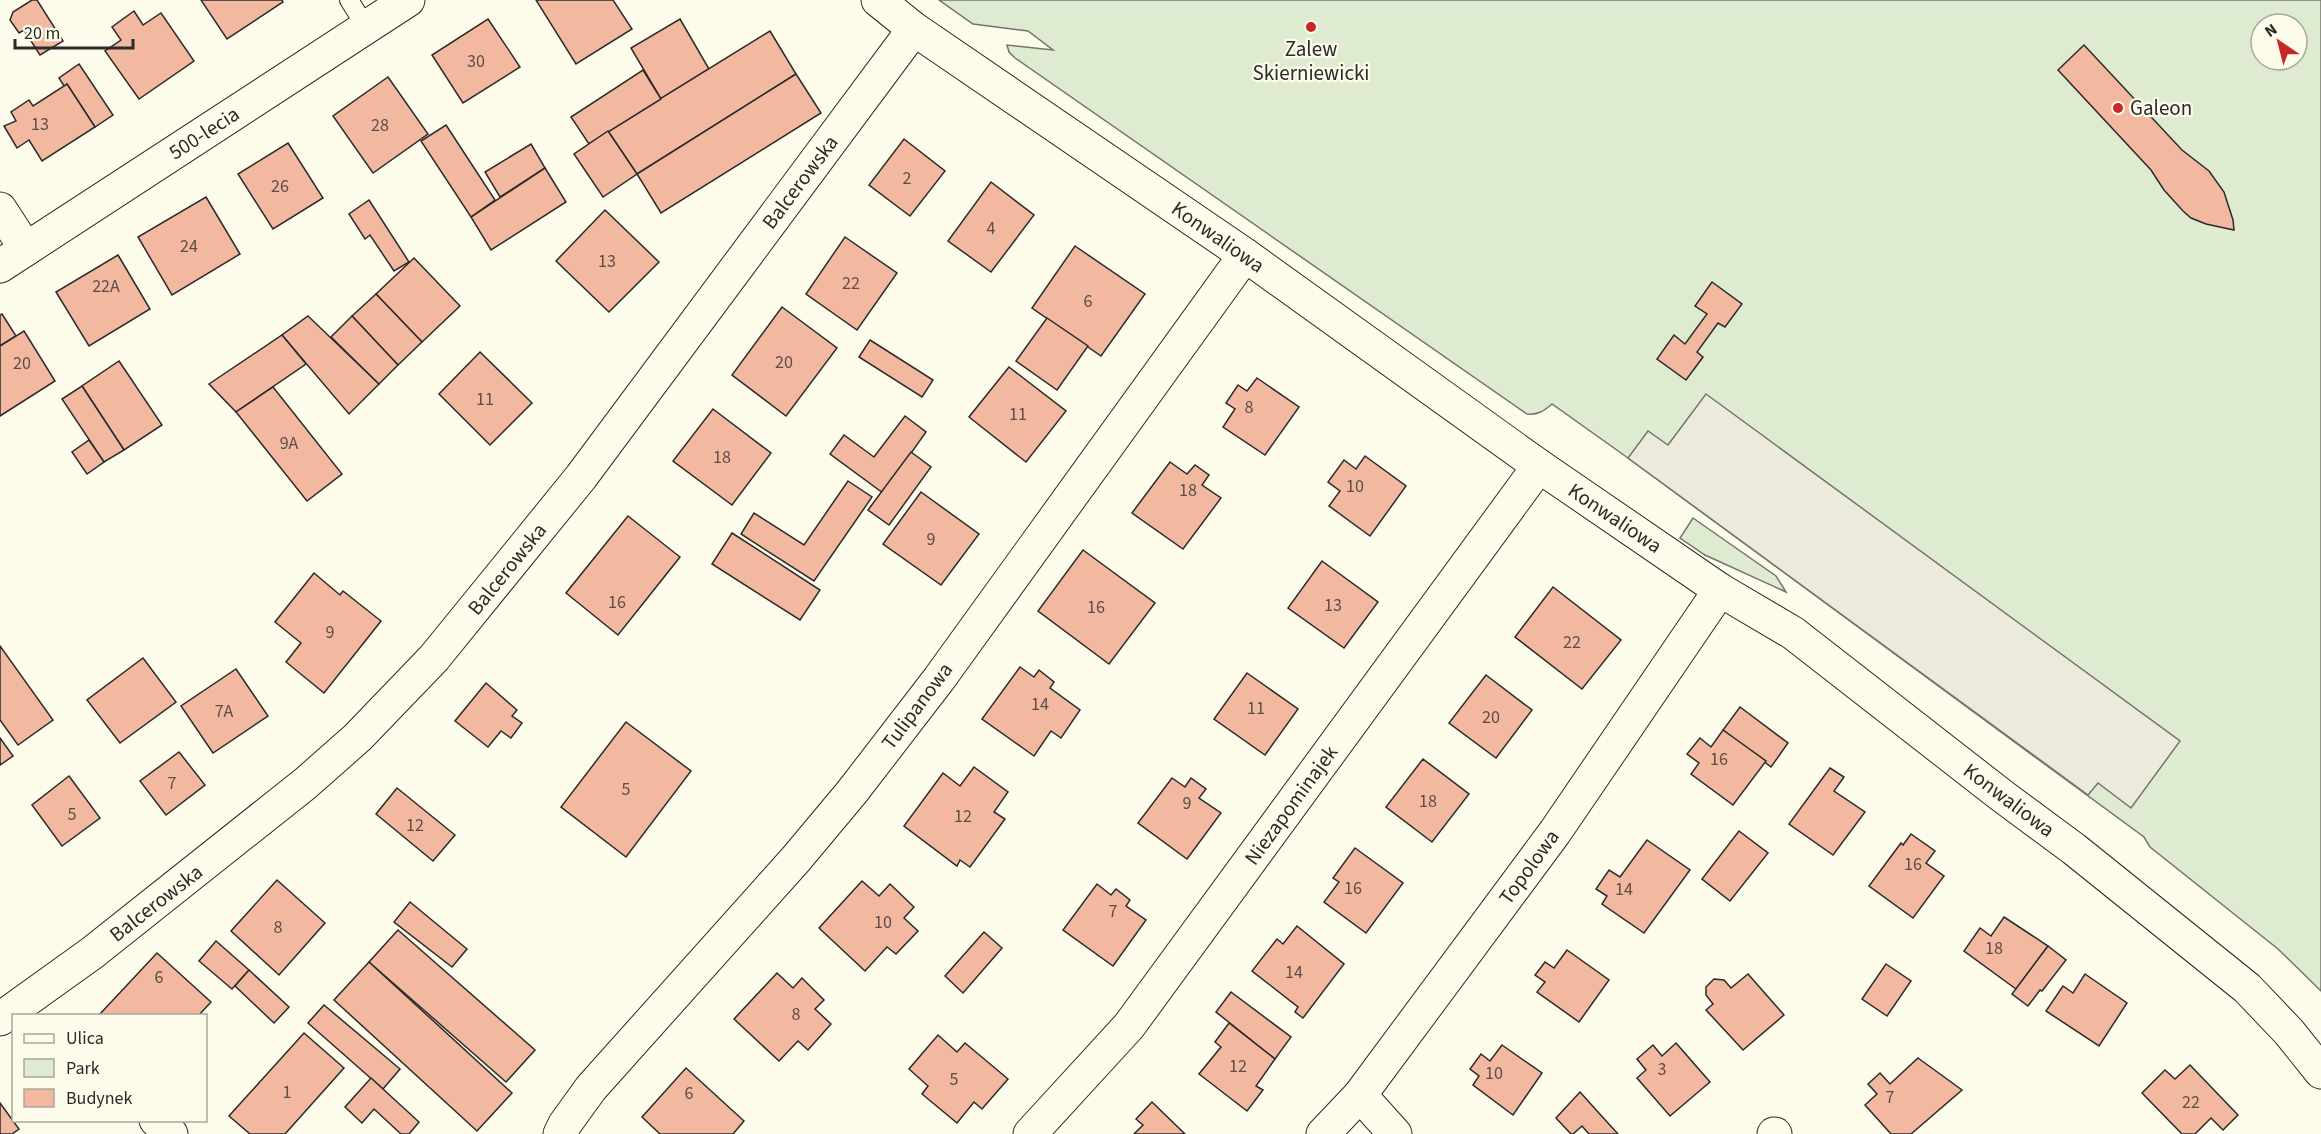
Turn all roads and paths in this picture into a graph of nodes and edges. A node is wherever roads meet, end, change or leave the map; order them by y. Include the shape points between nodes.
1 (349, 0) edge
2 (408, 0) edge
3 (878, 0) edge
4 (366, 27) junction
5 (914, 29) junction
6 (0, 209) edge
7 (1245, 255) junction
8 (13, 258) edge
9 (1539, 466) junction
10 (1720, 590) junction
11 (23, 1003) edge
12 (0, 1019) edge
13 (2321, 1072) edge
14 (1360, 1095) junction
15 (158, 1122) edge
16 (171, 1134) edge
17 (560, 1134) edge
18 (1030, 1134) edge
19 (1323, 1134) edge
20 (1395, 1134) edge

1 - 4 lane
2 - 4 street, 500-lecia
3 - 5 street, Konwaliowa
4 - 8 street, 500-lecia
5 - 7 street, Konwaliowa
5 - 11 street, Balcerowska via 580,477 434,658 358,737 306,783
6 - 8 street
7 - 9 street, Konwaliowa
7 - 17 street, Tulipanowa via 939,679 852,792 591,1088
9 - 10 street, Konwaliowa
9 - 18 street, Niezapominajek via 1129,1026
10 - 13 street, Konwaliowa via 1808,644 2168,923 2247,988
10 - 14 street, Topolowa via 1555,832
11 - 12 street, Balcerowska
14 - 19 street, Topolowa
14 - 20 street
15 - 16 street

